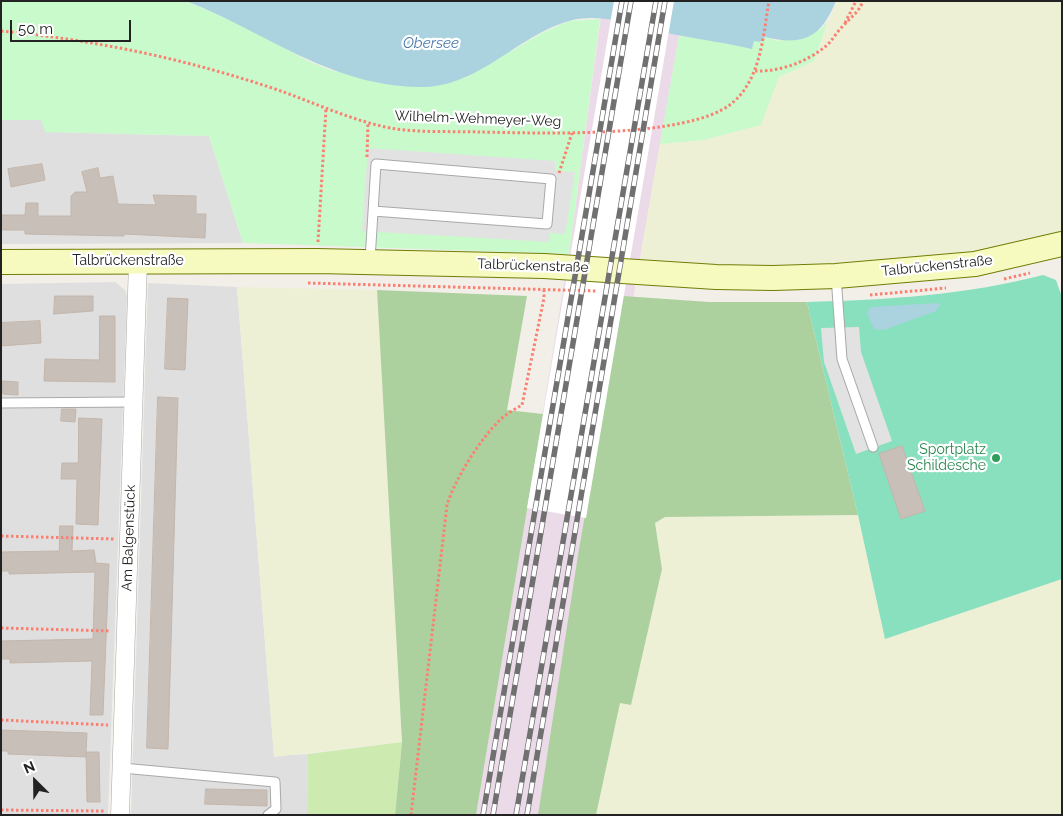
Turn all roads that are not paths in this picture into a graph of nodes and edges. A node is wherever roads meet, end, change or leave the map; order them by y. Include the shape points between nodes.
1 (373, 211) junction
2 (1062, 244) edge
3 (1, 262) edge
4 (138, 262) junction
5 (370, 263) junction
6 (836, 276) junction
7 (134, 402) junction
8 (1, 403) edge
9 (873, 446) dead end
10 (122, 768) junction
11 (279, 812) edge
12 (120, 813) edge
13 (268, 815) edge

1 - 1 lane via 376,164 551,179 547,224
1 - 5 lane
2 - 6 main road, Talbrückenstraße via 975,264
3 - 4 main road, Talbrückenstraße
4 - 5 main road, Talbrückenstraße
4 - 7 street, Am Balgenstück
5 - 6 main road, Talbrückenstraße via 544,266 716,277
6 - 9 lane via 842,359
7 - 8 lane
7 - 10 street, Am Balgenstück
10 - 11 lane via 275,782
10 - 12 street, Am Balgenstück
11 - 13 lane

